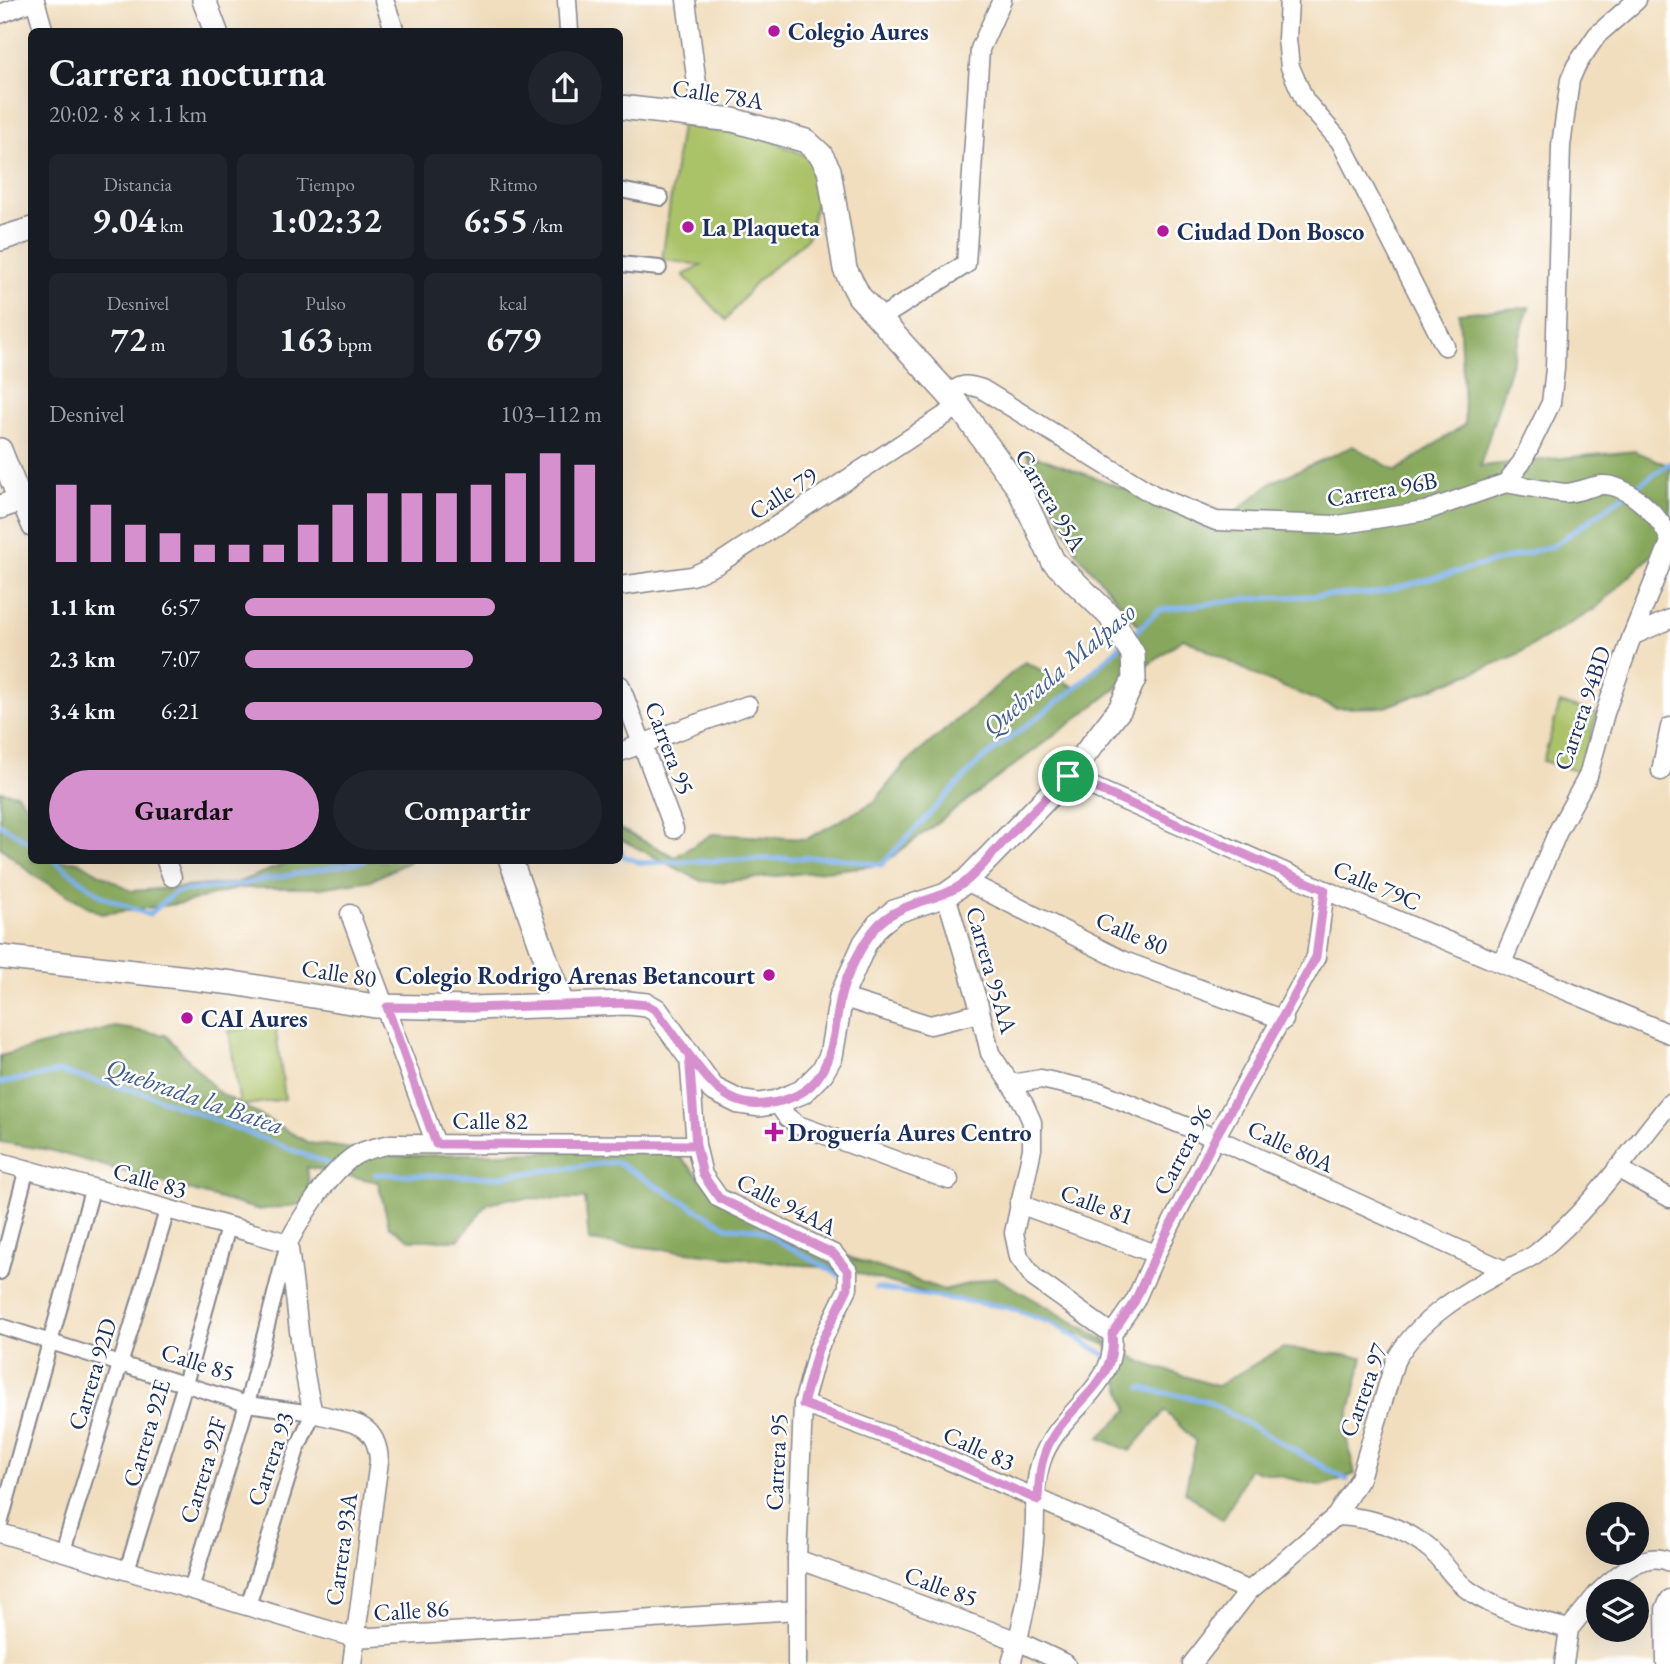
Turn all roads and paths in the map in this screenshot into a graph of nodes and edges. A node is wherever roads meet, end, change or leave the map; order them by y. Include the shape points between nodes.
1 (35, 0) edge
2 (204, 0) edge
3 (384, 0) edge
4 (568, 0) edge
5 (686, 0) edge
6 (1002, 0) edge
7 (1289, 0) edge
8 (1637, 0) edge
9 (0, 14) edge
10 (43, 28) edge
11 (214, 28) edge
12 (394, 28) edge
13 (569, 28) edge
14 (623, 107) edge
15 (701, 115) junction
16 (806, 141) joint
17 (623, 191) edge
18 (661, 198) dead end
19 (28, 230) edge
20 (0, 239) edge
21 (623, 264) edge
22 (659, 268) dead end
23 (879, 319) junction
24 (1445, 346) dead end
25 (954, 400) junction
26 (0, 450) edge
27 (1506, 483) junction
28 (17, 501) edge
29 (28, 521) edge
30 (1670, 542) edge
31 (623, 586) edge
32 (1670, 619) edge
33 (1632, 636) junction
34 (623, 693) edge
35 (748, 705) dead end
36 (1670, 727) edge
37 (642, 744) junction
38 (623, 751) edge
39 (1661, 771) dead end
40 (1068, 776) junction
41 (674, 829) dead end
42 (512, 864) edge
43 (966, 881) junction
44 (1325, 890) junction
45 (946, 895) junction
46 (350, 914) dead end
47 (0, 957) edge
48 (1502, 963) junction
49 (841, 997) junction
50 (562, 1004) junction
51 (387, 1007) junction
52 (980, 1013) junction
53 (1284, 1020) junction
54 (1670, 1034) edge
55 (689, 1055) junction
56 (1011, 1084) junction
57 (777, 1102) junction
58 (1670, 1103) edge
59 (1215, 1138) junction
60 (436, 1144) junction
61 (696, 1145) junction
62 (0, 1162) edge
63 (27, 1168) junction
64 (1617, 1168) junction
65 (949, 1180) dead end
66 (92, 1190) junction
67 (1670, 1198) edge
68 (1020, 1205) junction
69 (167, 1211) junction
70 (228, 1227) junction
71 (288, 1242) junction
72 (1156, 1254) junction
73 (1504, 1270) junction
74 (848, 1271) joint
75 (0, 1272) edge
76 (0, 1326) edge
77 (1112, 1334) junction
78 (49, 1343) junction
79 (119, 1363) junction
80 (185, 1384) junction
81 (247, 1404) junction
82 (803, 1404) junction
83 (313, 1413) junction
84 (378, 1441) joint
85 (1038, 1500) junction
86 (1336, 1516) junction
87 (0, 1524) edge
88 (0, 1533) edge
89 (63, 1551) junction
90 (797, 1559) junction
91 (1670, 1562) edge
92 (127, 1570) junction
93 (1614, 1579) edge
94 (191, 1589) junction
95 (1249, 1591) junction
96 (1670, 1599) edge
97 (248, 1606) junction
98 (1586, 1608) edge
99 (797, 1609) junction
100 (1569, 1629) junction
101 (355, 1638) junction
102 (1018, 1641) junction
103 (352, 1664) edge
104 (797, 1664) edge
105 (1011, 1664) edge
106 (1066, 1664) edge
107 (1192, 1664) edge
108 (1564, 1664) edge
109 (1665, 1664) edge

1 - 9 street
1 - 10 street
2 - 11 street
3 - 12 street
4 - 13 street
5 - 15 street
6 - 23 street via 980,49 966,264
7 - 24 street via 1290,67 1305,101 1340,141
8 - 27 street via 1597,35 1570,80 1561,146 1551,403 1522,462
14 - 15 street, Calle 78A
15 - 16 street, Calle 78A
16 - 23 street, Carrera 95A via 829,170 845,269 859,296
17 - 18 street
19 - 20 street
21 - 22 street
23 - 25 street, Carrera 95A
25 - 27 street, Carrera 96B via 957,386 982,389 1154,495 1216,521 1338,525 1424,512
25 - 31 street, Calle 79 via 718,564 692,576
25 - 40 street, Carrera 95A via 1019,489 1053,561 1110,616 1133,654 1134,679 1120,709
26 - 28 street
27 - 30 street, Carrera 94BD via 1569,493 1605,485 1615,488 1632,495 1667,532
28 - 29 street
30 - 33 street, Carrera 94BD
32 - 33 street
33 - 48 street, Carrera 94BD via 1588,776 1559,829
34 - 37 street, Carrera 95
35 - 37 street
36 - 39 street
37 - 38 street
37 - 41 street, Carrera 95
40 - 43 street, Carrera 95A
40 - 44 street, Calle 79C
42 - 50 street
43 - 45 street, Carrera 95A
43 - 53 street, Calle 80 via 1125,961
44 - 48 street, Calle 79C
44 - 53 street, Carrera 96 via 1316,957
45 - 49 street, Carrera 95A via 894,912 878,925
45 - 52 street, Carrera 95AA
46 - 51 street
47 - 51 street, Calle 80 via 233,983
48 - 54 street, Calle 79C
49 - 52 street via 930,1026
49 - 57 street, Carrera 95A via 836,1038 822,1072 802,1092
50 - 51 street, Calle 80
50 - 55 street, Calle 80 via 647,1005 666,1022
51 - 60 street
52 - 56 street, Carrera 95AA via 990,1053
53 - 59 street, Carrera 96
55 - 57 street via 713,1088 739,1102
55 - 61 street, Calle 94AA
56 - 59 street, Calle 80A via 1041,1079 1100,1092
56 - 68 street, Carrera 95AA via 1032,1129
57 - 65 street via 798,1125
58 - 64 street, Carrera 97
59 - 72 street, Carrera 96
59 - 73 street, Calle 80A
60 - 61 street, Calle 82
60 - 71 street, Calle 82 via 391,1144 357,1154 304,1213
61 - 74 street, Calle 94AA via 703,1175 719,1198 834,1254
62 - 63 street, Calle 83
63 - 66 street, Calle 83
63 - 75 street
64 - 67 street
64 - 73 street, Carrera 97 via 1536,1254
66 - 69 street, Calle 83
66 - 78 street
68 - 72 street, Calle 81
68 - 77 street, Carrera 95AA via 1014,1233 1019,1257 1034,1278
69 - 70 street, Calle 83
69 - 79 street, Carrera 92D
70 - 71 street, Calle 83
70 - 80 street, Carrera 92E
71 - 81 street, Carrera 92F
71 - 83 street, Carrera 93 via 301,1360
72 - 77 street, Carrera 96 via 1135,1301
73 - 86 street, Carrera 97 via 1424,1322 1405,1343 1395,1361 1360,1478
74 - 82 street, Carrera 95 via 848,1288 818,1349
76 - 78 street, Calle 85
77 - 85 street via 1109,1369 1053,1436 1040,1463
78 - 79 street, Calle 85
78 - 87 street
79 - 80 street, Calle 85
79 - 89 street, Carrera 92D
80 - 81 street, Calle 85
80 - 92 street, Carrera 92E
81 - 83 street, Calle 85
81 - 94 street, Carrera 92F
82 - 85 street, Calle 83 via 911,1444
82 - 90 street, Carrera 95
83 - 84 street, Calle 85 via 369,1429
83 - 97 street, Carrera 93 via 297,1449
84 - 101 street, Carrera 93A
85 - 95 street, Calle 83
85 - 102 street via 1033,1561
86 - 95 street, Carrera 97
86 - 100 street via 1362,1516 1388,1525 1431,1550 1465,1588 1484,1600
88 - 89 street, Calle 86
89 - 92 street, Calle 86
90 - 99 street, Carrera 95
90 - 102 street, Calle 85
91 - 93 street via 1648,1560 1628,1567
92 - 94 street, Calle 86
94 - 97 street, Calle 86
95 - 107 street, Carrera 97
96 - 109 street via 1665,1609
97 - 101 street, Calle 86
98 - 100 street
99 - 101 street, Calle 86
99 - 104 street, Carrera 95
100 - 108 street
101 - 103 street, Carrera 93A
102 - 105 street
102 - 106 street, Calle 85

